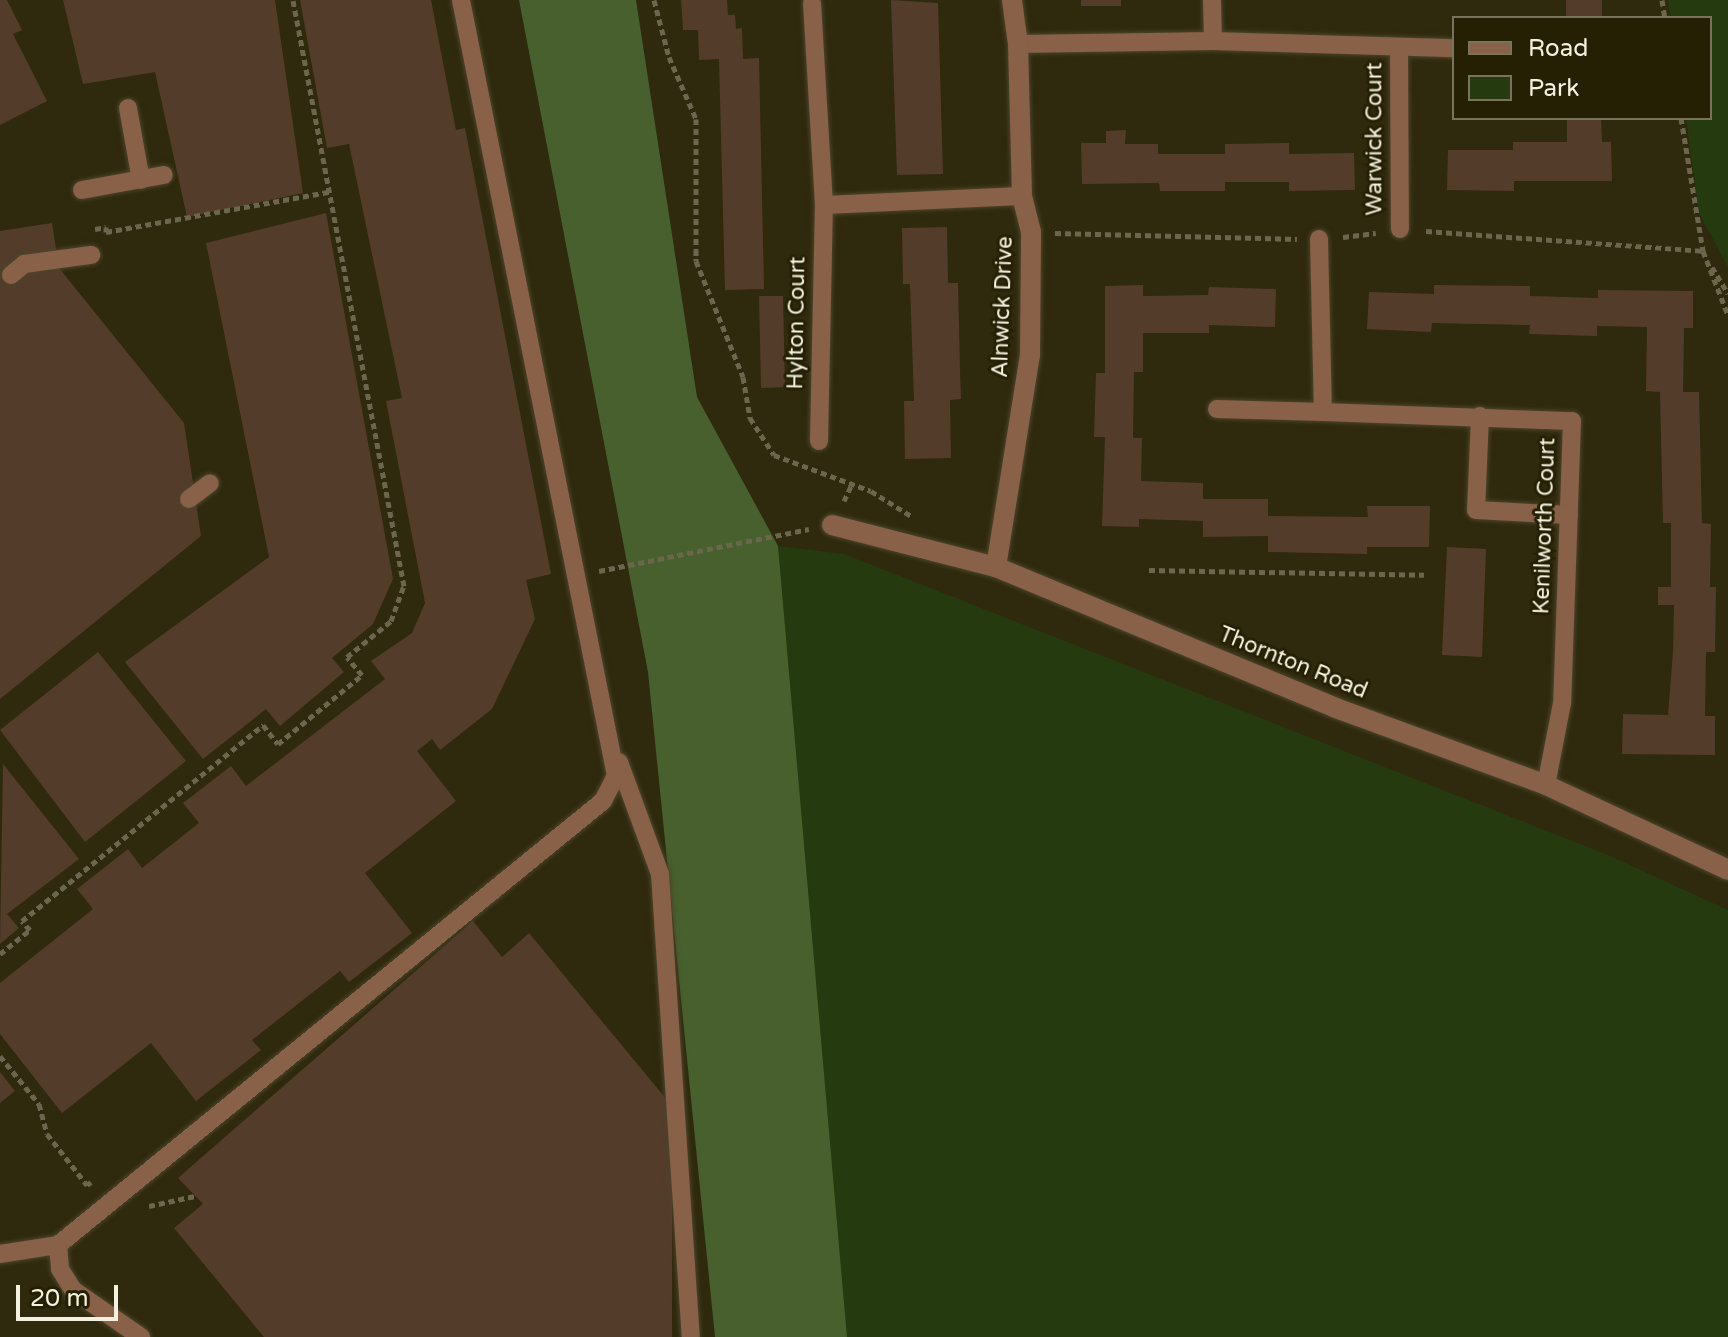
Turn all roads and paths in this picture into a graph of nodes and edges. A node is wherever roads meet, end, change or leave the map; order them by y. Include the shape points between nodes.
1 (293, 0) edge
2 (461, 0) edge
3 (654, 0) edge
4 (1012, 0) edge
5 (1212, 0) edge
6 (812, 3) dead end
7 (1213, 41) junction
8 (1018, 44) junction
9 (1452, 48) edge
10 (1399, 49) junction
11 (128, 108) dead end
12 (1681, 120) edge
13 (164, 175) dead end
14 (141, 180) junction
15 (82, 190) dead end
16 (329, 192) junction
17 (1022, 196) junction
18 (824, 205) junction
19 (1400, 229) dead end
20 (88, 230) dead end
21 (1319, 239) dead end
22 (91, 255) dead end
23 (11, 275) dead end
24 (1728, 294) edge
25 (1217, 409) dead end
26 (1323, 412) junction
27 (1480, 416) junction
28 (819, 441) dead end
29 (210, 483) dead end
30 (189, 499) dead end
31 (1569, 515) junction
32 (921, 522) dead end
33 (832, 525) dead end
34 (785, 532) dead end
35 (613, 567) dead end
36 (996, 567) junction
37 (1149, 570) dead end
38 (1424, 575) dead end
39 (613, 748) junction
40 (1546, 785) junction
41 (1728, 870) edge
42 (0, 954) edge
43 (0, 1056) edge
44 (87, 1185) dead end
45 (58, 1245) junction
46 (0, 1254) edge
47 (141, 1337) edge
48 (691, 1337) edge

1 - 16 path
2 - 39 lane
3 - 32 path via 669,57 696,119 696,261 743,377 750,418 774,455 871,491
4 - 8 street, Alnwick Drive
5 - 7 lane
6 - 18 lane, Hylton Court
7 - 8 lane, Warwick Court
7 - 10 lane, Warwick Court
8 - 17 street, Alnwick Drive
9 - 10 lane, Warwick Court
10 - 19 lane, Warwick Court
11 - 14 lane
12 - 24 path via 1703,251
13 - 14 lane
14 - 15 lane
16 - 20 path via 106,232 106,227
16 - 42 path via 404,586 391,621 347,657 362,675 278,744 263,725 22,921 30,930
17 - 18 lane
17 - 36 street, Alnwick Drive via 1031,232 1030,355
18 - 28 lane, Hylton Court
21 - 26 lane
22 - 23 lane via 24,264
25 - 26 lane, Kenilworth Court
26 - 27 lane, Kenilworth Court
27 - 31 lane, Kenilworth Court via 1572,421
27 - 31 lane via 1476,510
29 - 30 lane
31 - 40 lane, Kenilworth Court via 1562,703
33 - 36 street, Thornton Road
34 - 35 path
36 - 40 street, Thornton Road via 1336,708
37 - 38 path
39 - 45 lane via 616,776 603,801
39 - 48 lane via 660,874
40 - 41 street, Thornton Road
43 - 44 path via 39,1104 47,1134
45 - 46 lane
45 - 47 lane via 60,1269 73,1290

